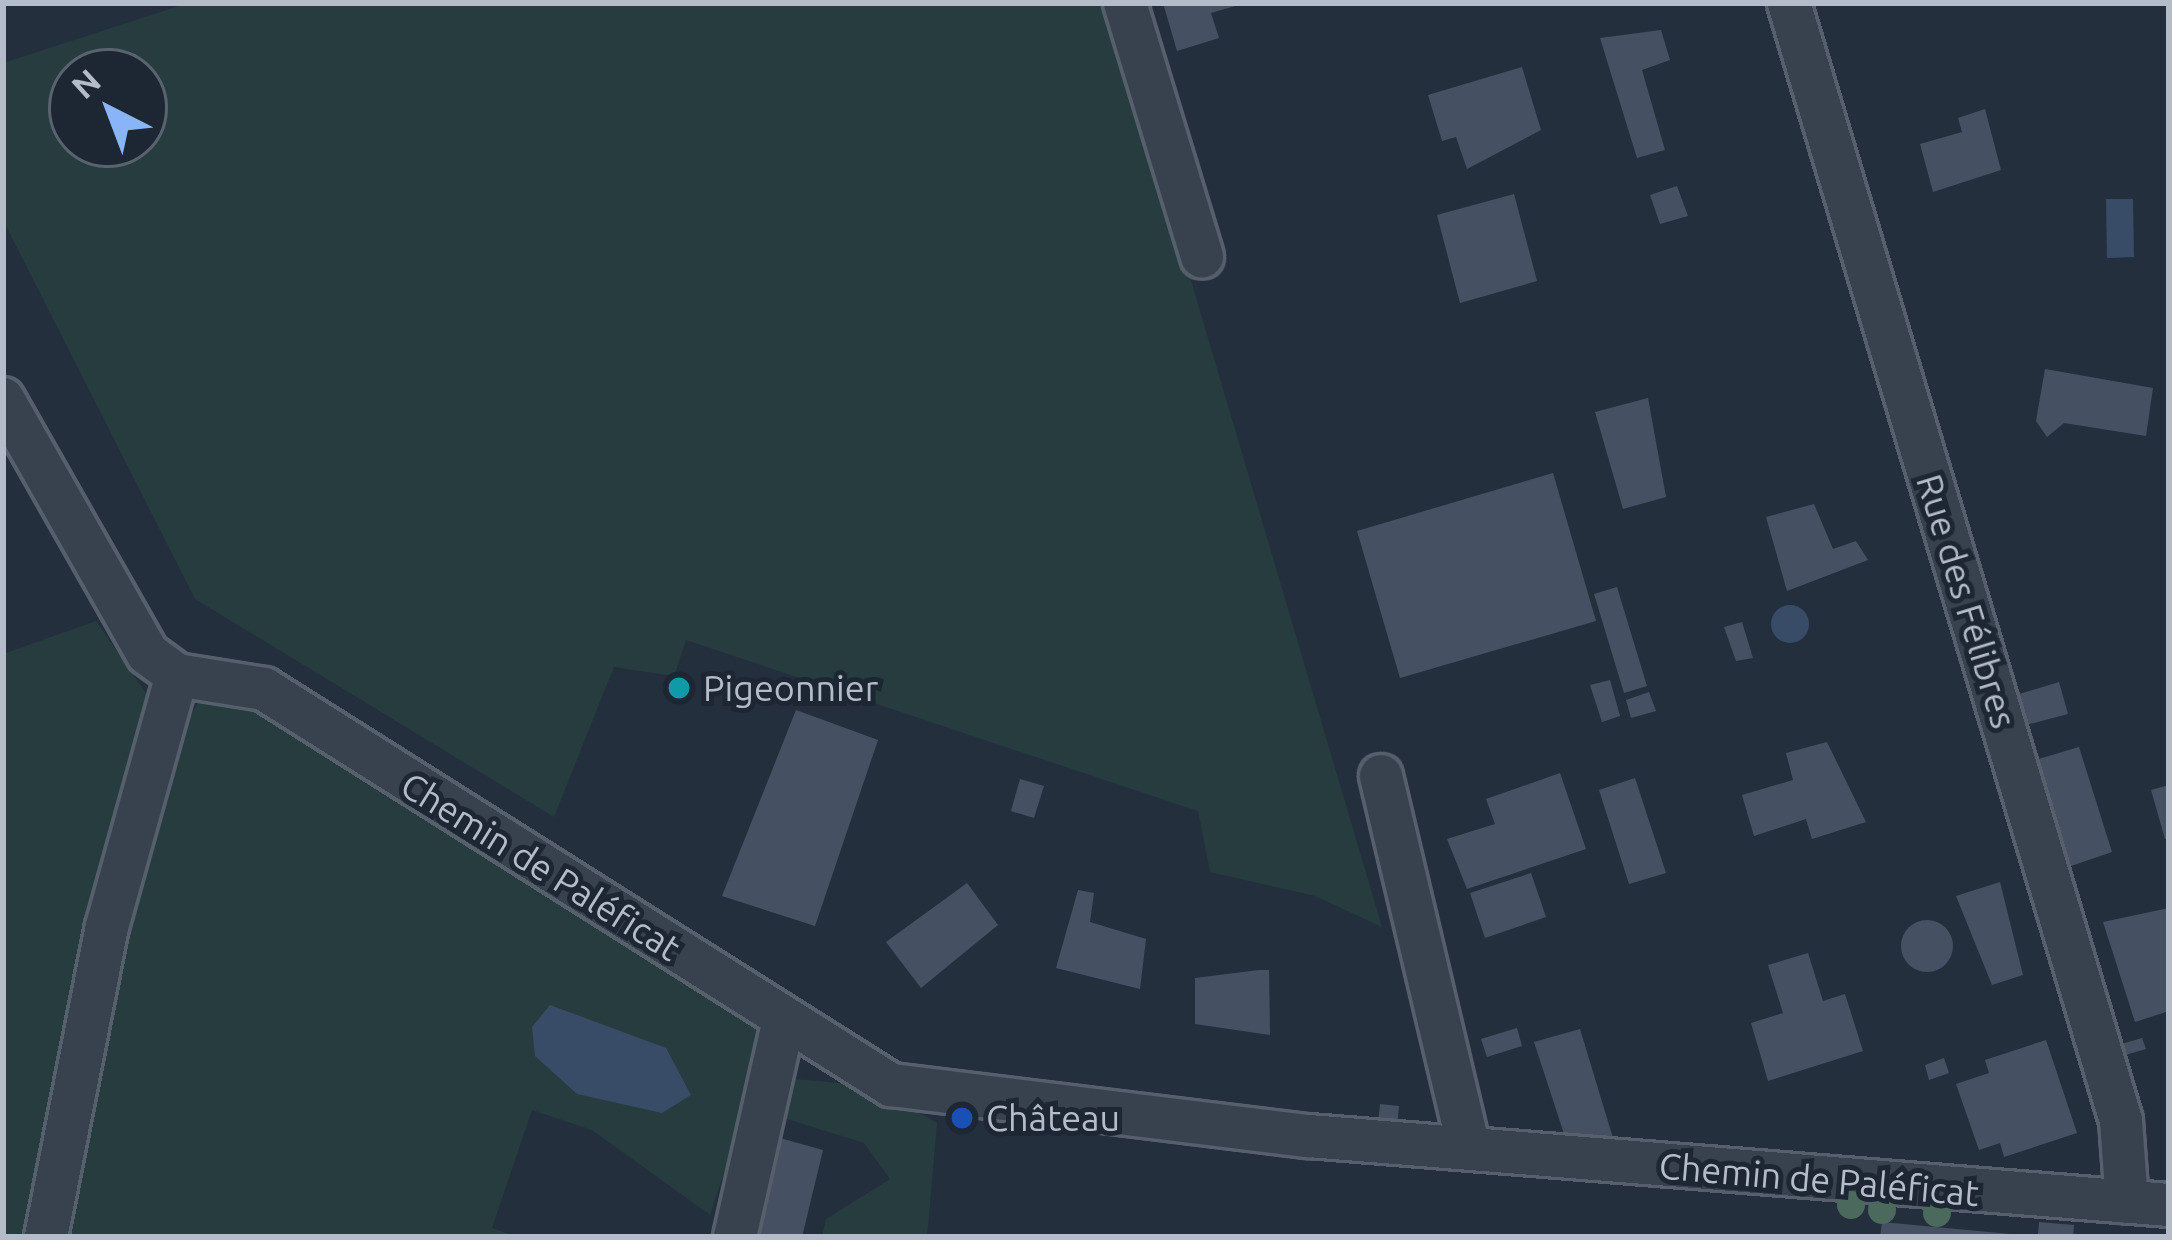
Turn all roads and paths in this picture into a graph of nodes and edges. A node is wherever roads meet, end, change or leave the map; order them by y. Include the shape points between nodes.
1 (1125, 3) edge
2 (1790, 3) edge
3 (1202, 257) dead end
4 (3, 398) edge
5 (177, 675) junction
6 (1381, 776) dead end
7 (784, 1019) junction
8 (1469, 1147) junction
9 (2128, 1211) edge
10 (46, 1237) edge
11 (735, 1237) edge

1 - 3 street
2 - 9 street, Rue des Félibres via 2121,1121
4 - 5 street via 148,654
5 - 7 street, Chemin de Paléficat via 264,689
5 - 10 street via 107,927
6 - 8 street
7 - 8 street, Chemin de Paléficat via 891,1085 971,1101
7 - 11 street
8 - 9 street, Chemin de Paléficat

